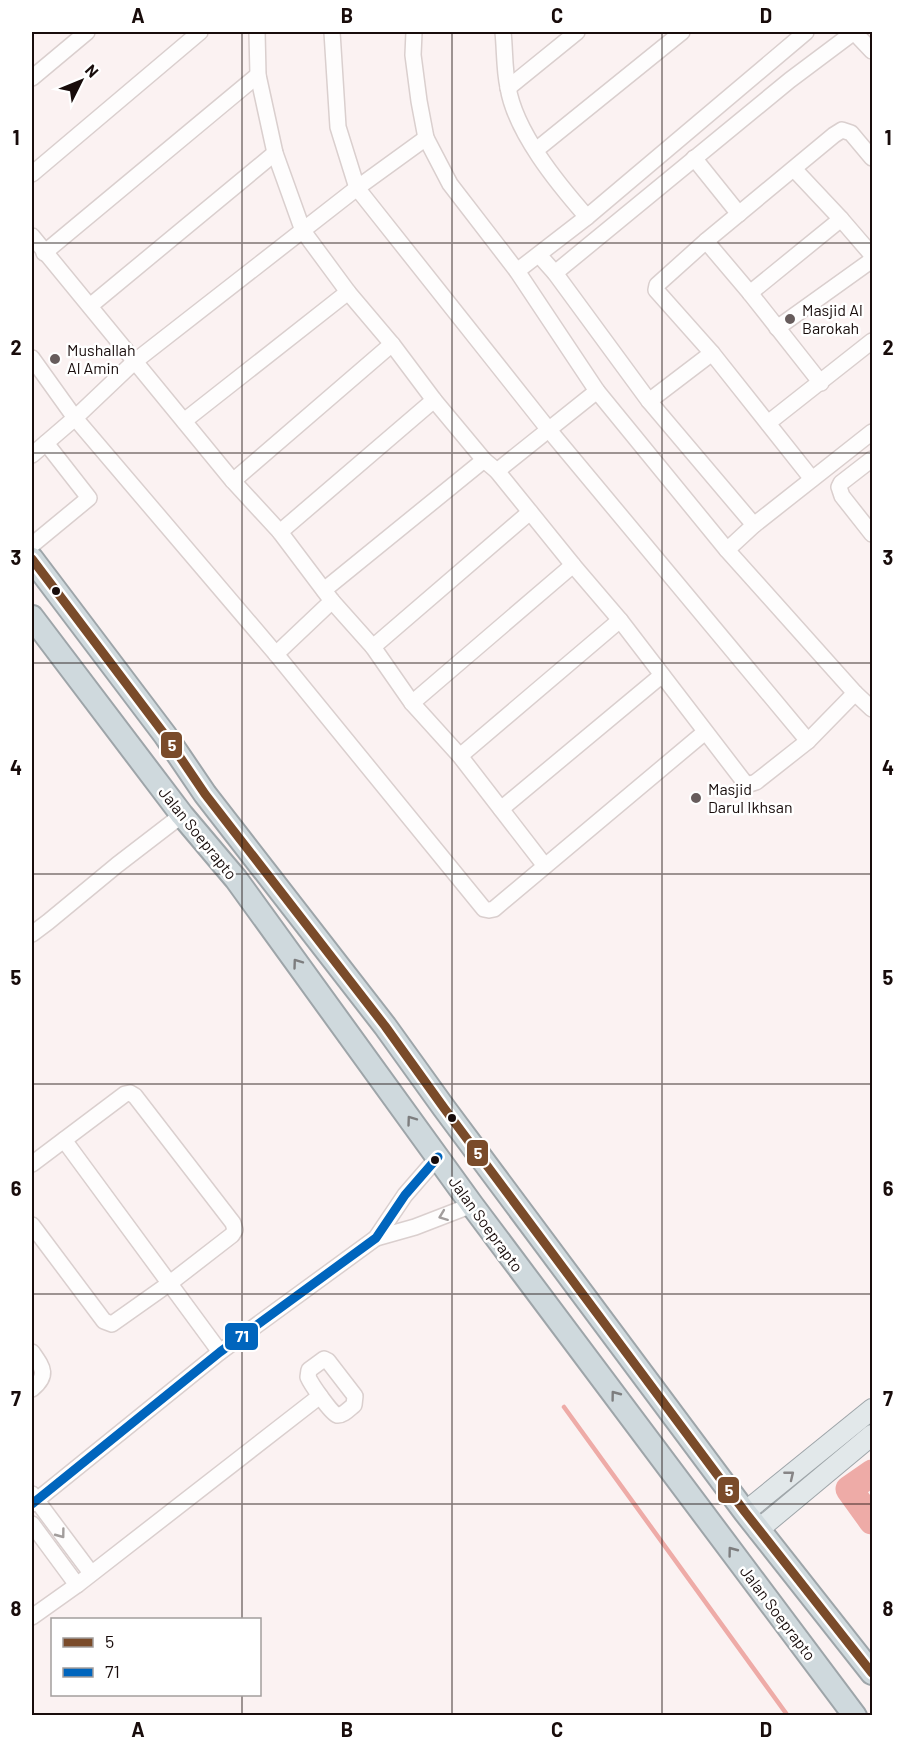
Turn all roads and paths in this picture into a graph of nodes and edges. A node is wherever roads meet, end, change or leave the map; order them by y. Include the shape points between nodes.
1 (87, 32) edge
2 (200, 32) edge
3 (257, 32) edge
4 (332, 32) edge
5 (414, 32) edge
6 (503, 32) edge
7 (577, 32) edge
8 (682, 32) edge
9 (806, 32) edge
10 (854, 32) edge
11 (873, 51) edge
12 (258, 75) junction
13 (32, 78) edge
14 (508, 88) junction
15 (426, 138) junction
16 (536, 150) junction
17 (274, 153) junction
18 (694, 158) junction
19 (873, 158) edge
20 (794, 170) junction
21 (32, 174) edge
22 (357, 188) junction
23 (739, 214) junction
24 (587, 217) junction
25 (841, 219) junction
26 (303, 231) junction
27 (32, 236) edge
28 (706, 241) junction
29 (44, 253) junction
30 (539, 255) junction
31 (873, 255) edge
32 (873, 260) edge
33 (517, 271) junction
34 (555, 273) junction
35 (348, 292) junction
36 (750, 293) junction
37 (90, 306) junction
38 (777, 328) junction
39 (873, 341) edge
40 (392, 344) junction
41 (712, 353) junction
42 (32, 358) edge
43 (134, 362) junction
44 (821, 382) junction
45 (597, 391) junction
46 (434, 400) junction
47 (649, 401) junction
48 (75, 418) junction
49 (184, 421) junction
50 (768, 423) junction
51 (549, 430) junction
52 (873, 432) edge
53 (46, 443) junction
54 (32, 455) edge
55 (873, 459) edge
56 (484, 460) junction
57 (497, 471) junction
58 (812, 479) junction
59 (233, 481) junction
60 (530, 512) junction
61 (754, 525) junction
62 (280, 532) junction
63 (873, 534) edge
64 (32, 545) edge
65 (727, 550) junction
66 (32, 559) edge
67 (573, 565) junction
68 (328, 596) junction
69 (32, 617) edge
70 (620, 620) junction
71 (373, 647) junction
72 (276, 654) junction
73 (662, 675) junction
74 (855, 693) junction
75 (412, 703) junction
76 (873, 709) edge
77 (705, 732) junction
78 (808, 741) junction
79 (460, 756) junction
80 (501, 809) junction
81 (182, 815) junction
82 (257, 861) junction
83 (545, 866) junction
84 (236, 879) junction
85 (32, 934) edge
86 (64, 1140) junction
87 (438, 1157) junction
88 (32, 1164) edge
89 (472, 1205) junction
90 (32, 1225) edge
91 (376, 1238) junction
92 (170, 1283) junction
93 (32, 1352) edge
94 (220, 1352) junction
95 (32, 1389) edge
96 (320, 1396) dead end
97 (873, 1409) edge
98 (873, 1435) edge
99 (33, 1499) edge
100 (752, 1521) junction
101 (32, 1524) edge
102 (91, 1573) junction
103 (76, 1585) junction
104 (32, 1617) edge
105 (873, 1673) edge
106 (855, 1716) edge

1 - 13 street
2 - 21 street
3 - 12 street
4 - 22 street via 338,127
5 - 15 street via 413,55
6 - 14 street
7 - 14 street
8 - 16 street
9 - 24 street
10 - 11 street
10 - 18 street
12 - 17 street
12 - 29 street
14 - 16 street via 519,123
15 - 22 street
15 - 33 street via 450,184
16 - 24 street
17 - 26 street
17 - 37 street
18 - 23 street
18 - 34 street
19 - 20 street via 850,133 842,130
20 - 23 street
20 - 25 street
22 - 26 street
22 - 51 street
23 - 28 street
24 - 30 street
25 - 31 street
25 - 36 street
26 - 35 street
26 - 43 street
27 - 29 street
28 - 36 street
28 - 41 street via 661,280 656,290
29 - 37 street
30 - 33 street
30 - 34 street
32 - 38 street
33 - 45 street
34 - 47 street
35 - 40 street
35 - 49 street
36 - 38 street
37 - 43 street
38 - 44 street
39 - 44 street
40 - 46 street
40 - 59 street
41 - 47 street
41 - 50 street
42 - 48 street
43 - 48 street
43 - 49 street
44 - 50 street
45 - 51 street
45 - 65 street
46 - 56 street
46 - 62 street
47 - 61 street
48 - 53 street
48 - 72 street
49 - 59 street
50 - 58 street
51 - 57 street
51 - 78 street
52 - 58 street
53 - 54 street
53 - 64 street via 89,498
55 - 63 street via 839,487
56 - 57 street
56 - 68 street
57 - 60 street
58 - 61 street
59 - 62 street
60 - 67 street
60 - 71 street
61 - 65 street
62 - 68 street
65 - 74 street
66 - 82 highway, Jalan Soeprapto
67 - 70 street
67 - 75 street
68 - 71 street
68 - 72 street
69 - 81 highway, Jalan Soeprapto
70 - 73 street
70 - 79 street
71 - 75 street
72 - 83 street via 484,909 494,909
73 - 77 street
73 - 80 street
74 - 76 street
74 - 78 street
75 - 79 street
77 - 78 street via 750,784
77 - 83 street
79 - 80 street
80 - 83 street
81 - 84 highway, Jalan Soeprapto
81 - 85 street
82 - 84 highway
82 - 100 highway, Jalan Soeprapto via 385,1026
87 -> 84 highway, Jalan Soeprapto
86 - 88 street
86 - 92 street
86 - 92 street via 125,1094 133,1094 233,1223 232,1235
87 - 89 highway, Jalan Soeprapto
87 - 91 street
89 -> 91 street
106 -> 89 highway, Jalan Soeprapto
90 - 92 street via 107,1324 114,1324
91 - 94 street
92 - 94 street
93 - 95 street via 43,1374
94 - 99 street
96 - 102 street
100 -> 97 main road
98 - 100 main road
99 -> 102 street
100 - 105 highway, Jalan Soeprapto
101 - 103 street
102 - 103 street
103 - 104 street

